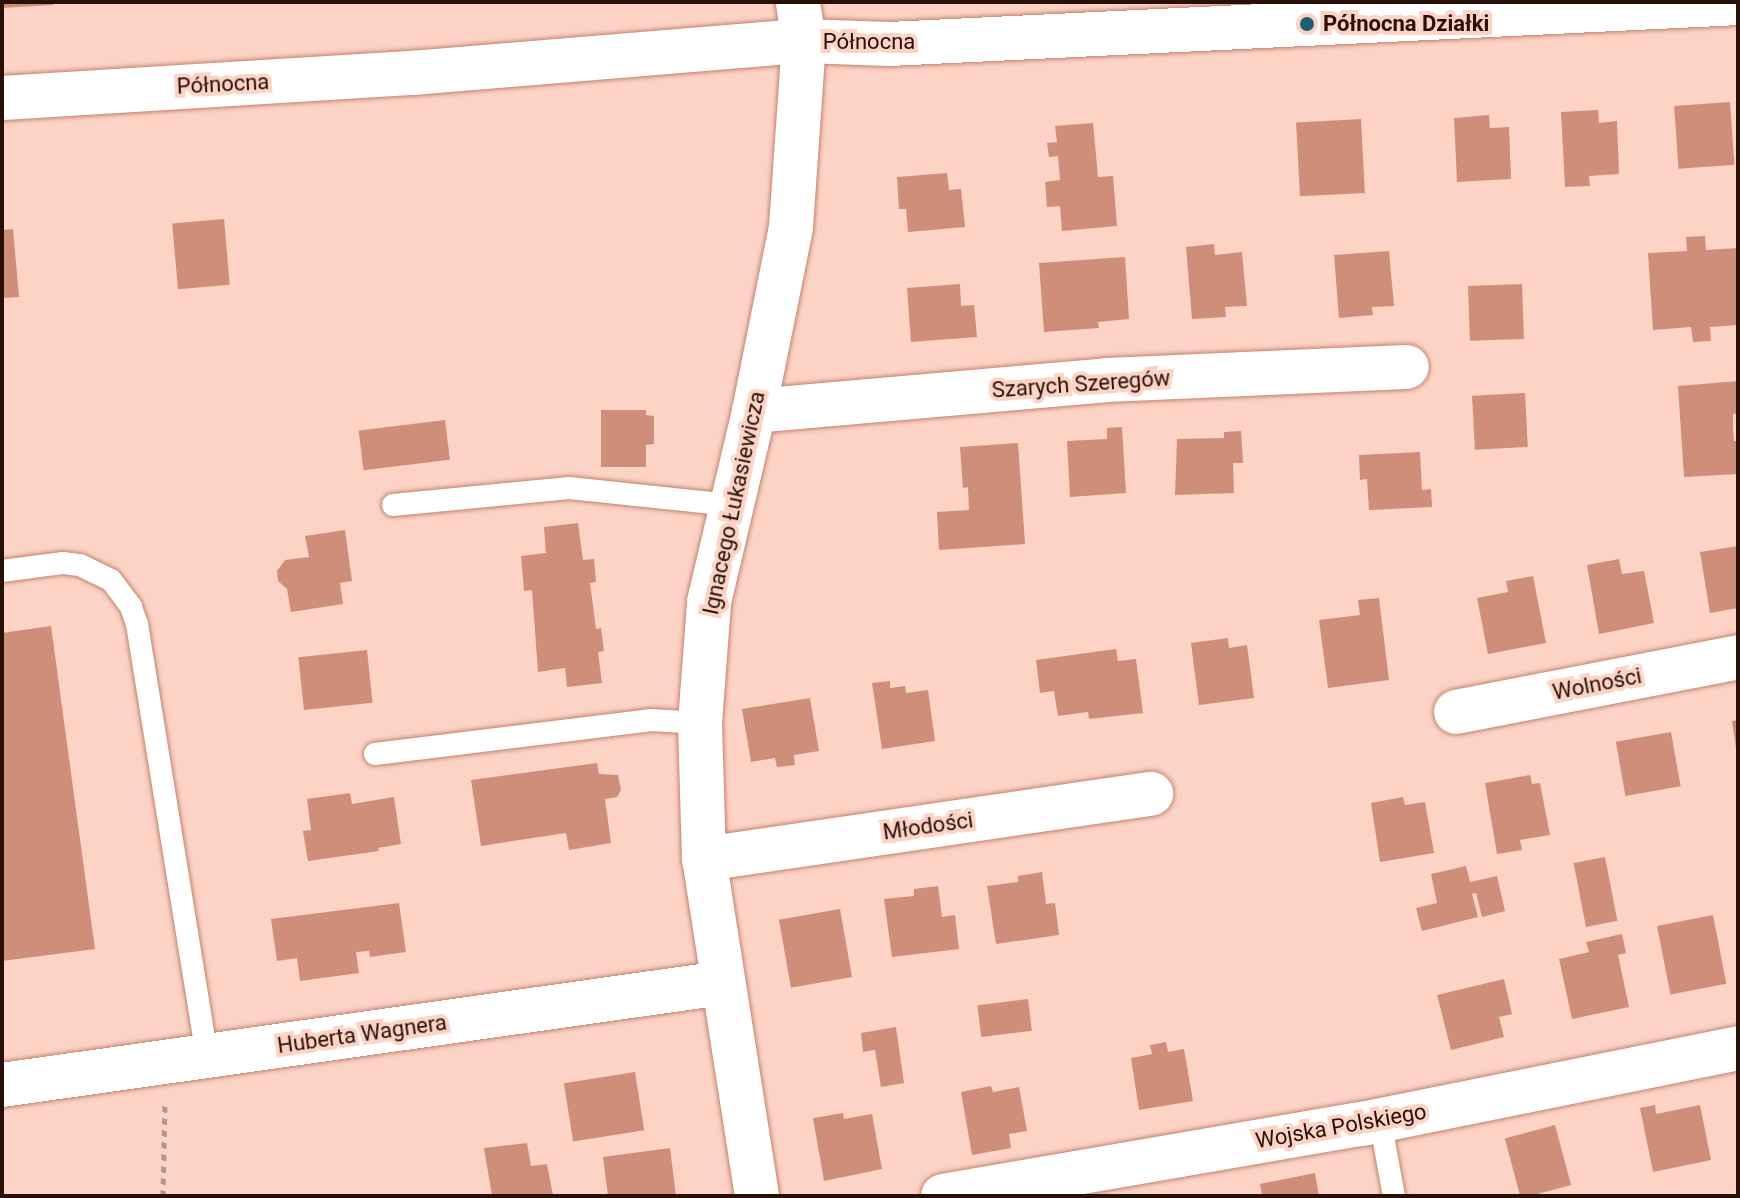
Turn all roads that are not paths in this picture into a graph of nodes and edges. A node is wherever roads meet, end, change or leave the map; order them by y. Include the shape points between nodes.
1 (1738, 3) edge
2 (801, 22) edge
3 (2, 98) edge
4 (1407, 367) dead end
5 (754, 411) junction
6 (393, 505) dead end
7 (732, 505) junction
8 (2, 571) edge
9 (1738, 657) edge
10 (1456, 712) dead end
11 (700, 723) junction
12 (375, 754) dead end
13 (1151, 794) dead end
14 (704, 859) junction
15 (722, 983) junction
16 (1738, 1048) edge
17 (186, 1059) junction
18 (2, 1085) edge
19 (1380, 1120) junction
20 (757, 1196) edge
21 (943, 1196) edge
22 (1394, 1196) edge

1 - 2 street, Północna via 889,44
2 - 3 street, Północna via 412,73
2 - 5 street, Ignacego Łukasiewicza via 791,227
4 - 5 street, Szarych Szeregów via 1106,380
5 - 7 street, Ignacego Łukasiewicza
6 - 7 lane via 569,488
7 - 11 street, Ignacego Łukasiewicza via 709,602
8 - 17 lane via 80,565 111,580 131,607
9 - 10 street, Wolności
11 - 12 lane via 650,720
11 - 14 street, Ignacego Łukasiewicza
13 - 14 street, Młodości
14 - 15 street, Ignacego Łukasiewicza
15 - 17 street, Huberta Wagnera
15 - 20 street, Ignacego Łukasiewicza
16 - 19 street, Wojska Polskiego
17 - 18 street, Huberta Wagnera
19 - 21 street, Wojska Polskiego
19 - 22 lane

